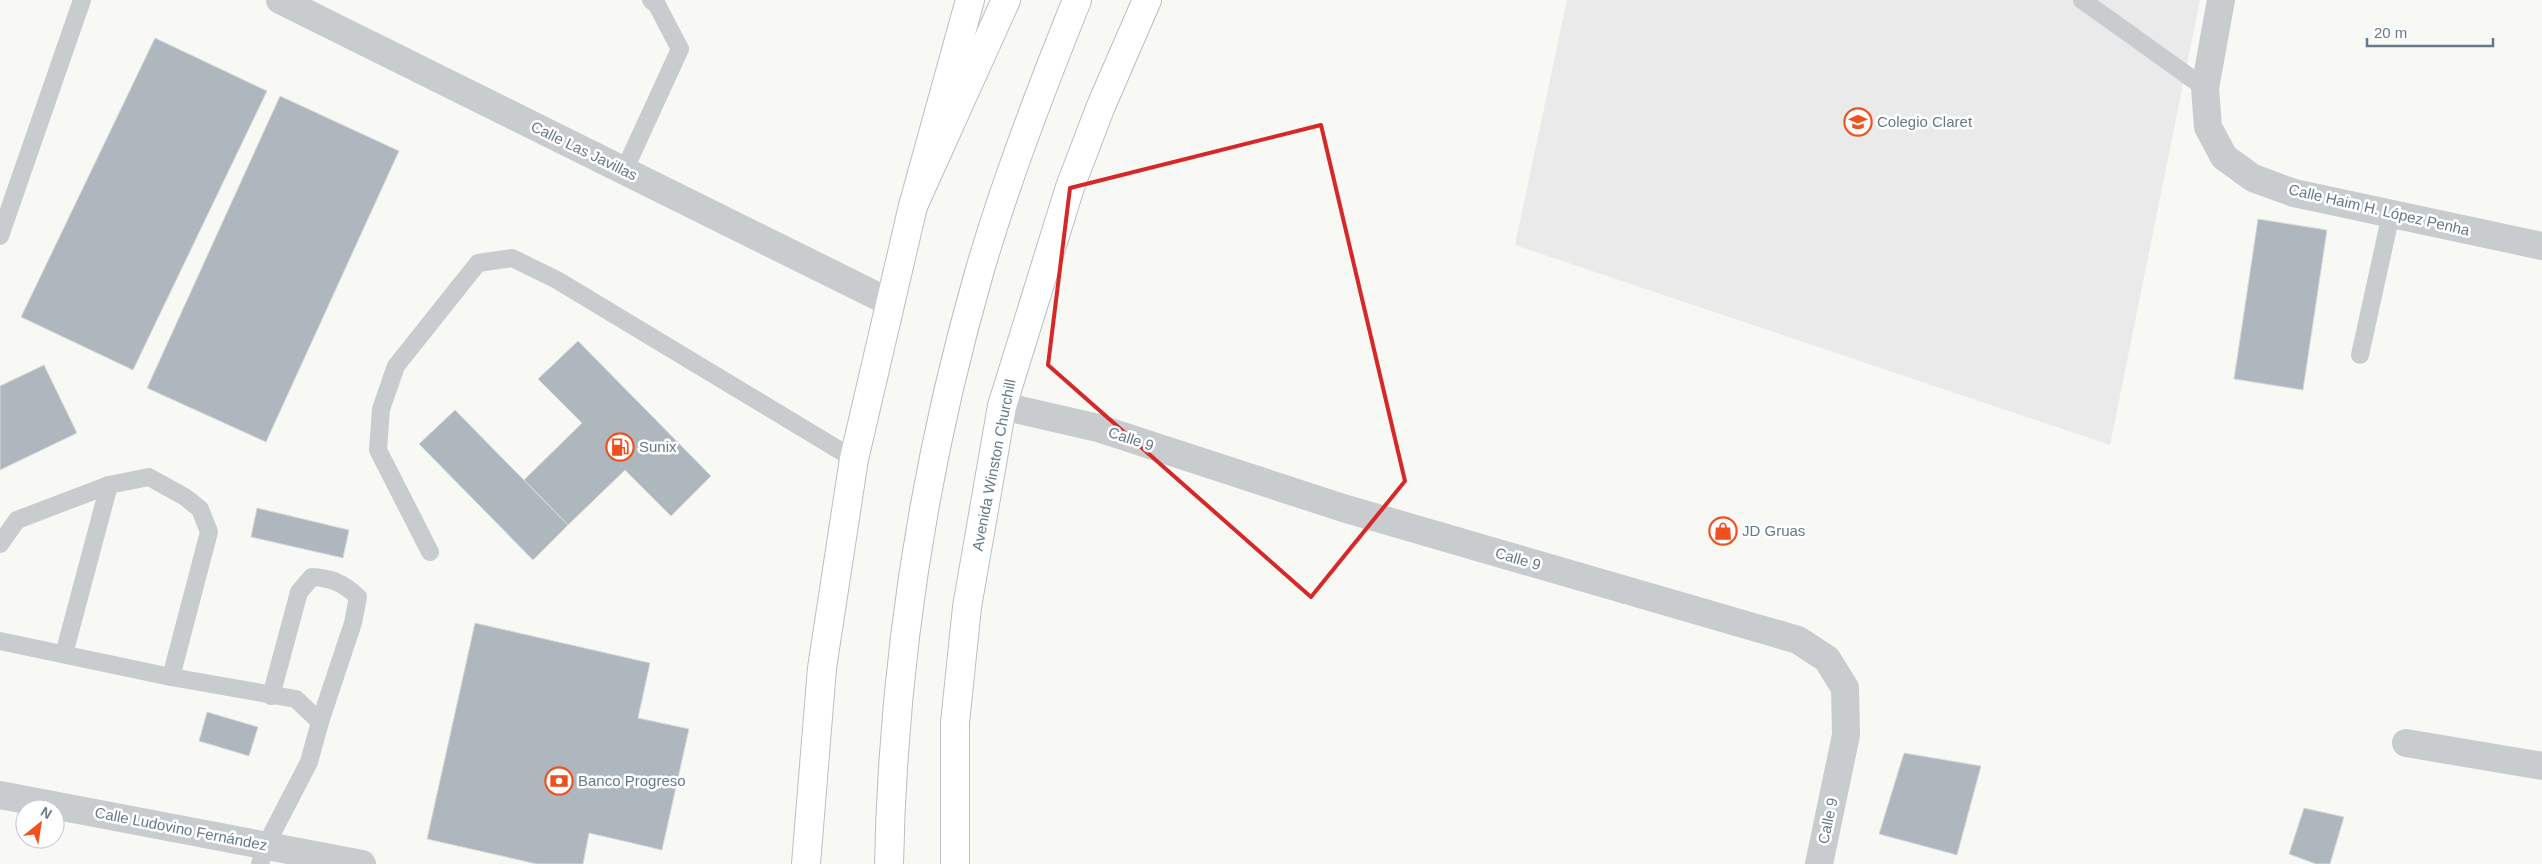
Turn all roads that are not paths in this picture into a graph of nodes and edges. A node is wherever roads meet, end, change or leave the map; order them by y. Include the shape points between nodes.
1 (82, 0) edge
2 (280, 0) edge
3 (652, 0) edge
4 (970, 0) edge
5 (1006, 0) edge
6 (1077, 0) edge
7 (1147, 0) edge
8 (2082, 0) edge
9 (2221, 0) edge
10 (2205, 88) junction
11 (624, 171) junction
12 (913, 206) junction
13 (2391, 214) junction
14 (0, 236) edge
15 (2542, 246) edge
16 (889, 302) junction
17 (2360, 355) dead end
18 (1002, 406) junction
19 (854, 459) junction
20 (109, 485) junction
21 (0, 544) edge
22 (430, 552) dead end
23 (0, 641) edge
24 (64, 654) junction
25 (171, 677) junction
26 (271, 696) junction
27 (320, 722) junction
28 (2406, 743) dead end
29 (2542, 766) edge
30 (0, 796) edge
31 (263, 855) edge
32 (362, 864) edge
33 (806, 864) edge
34 (889, 864) edge
35 (955, 864) edge
36 (1819, 864) edge

1 - 14 lane
2 - 11 street, Calle Las Javillas
3 - 11 lane via 680,49
4 - 12 main road
5 - 12 main road
6 - 34 main road via 1020,145 979,273 932,468 906,626 891,792
7 - 18 main road, Avenida Winston Churchill via 1070,187
8 - 10 lane
9 - 10 street
10 - 13 street, Calle Haim H. López Penha via 2208,127 2224,157 2253,178 2294,193
11 - 16 street, Calle Las Javillas
12 - 16 main road
13 - 15 street, Calle Haim H. López Penha
13 - 17 lane
16 - 19 main road
18 - 35 main road, Avenida Winston Churchill via 967,607 954,723
18 - 36 street, Calle 9 via 1098,428 1343,508 1798,640 1827,659 1845,688 1846,735
19 - 22 lane via 557,280 512,258 478,263 396,366 381,409 378,450
19 - 33 main road via 822,668
20 - 21 lane via 17,520
20 - 24 lane
20 - 25 lane via 149,477 200,509 209,532
23 - 24 lane
24 - 25 lane
25 - 26 lane
26 - 27 lane via 296,699
26 - 27 lane via 299,592 312,576 343,583 358,597 353,623
27 - 31 lane via 309,762
28 - 29 street
30 - 31 street, Calle Ludovino Fernández
31 - 32 street, Calle Ludovino Fernández

